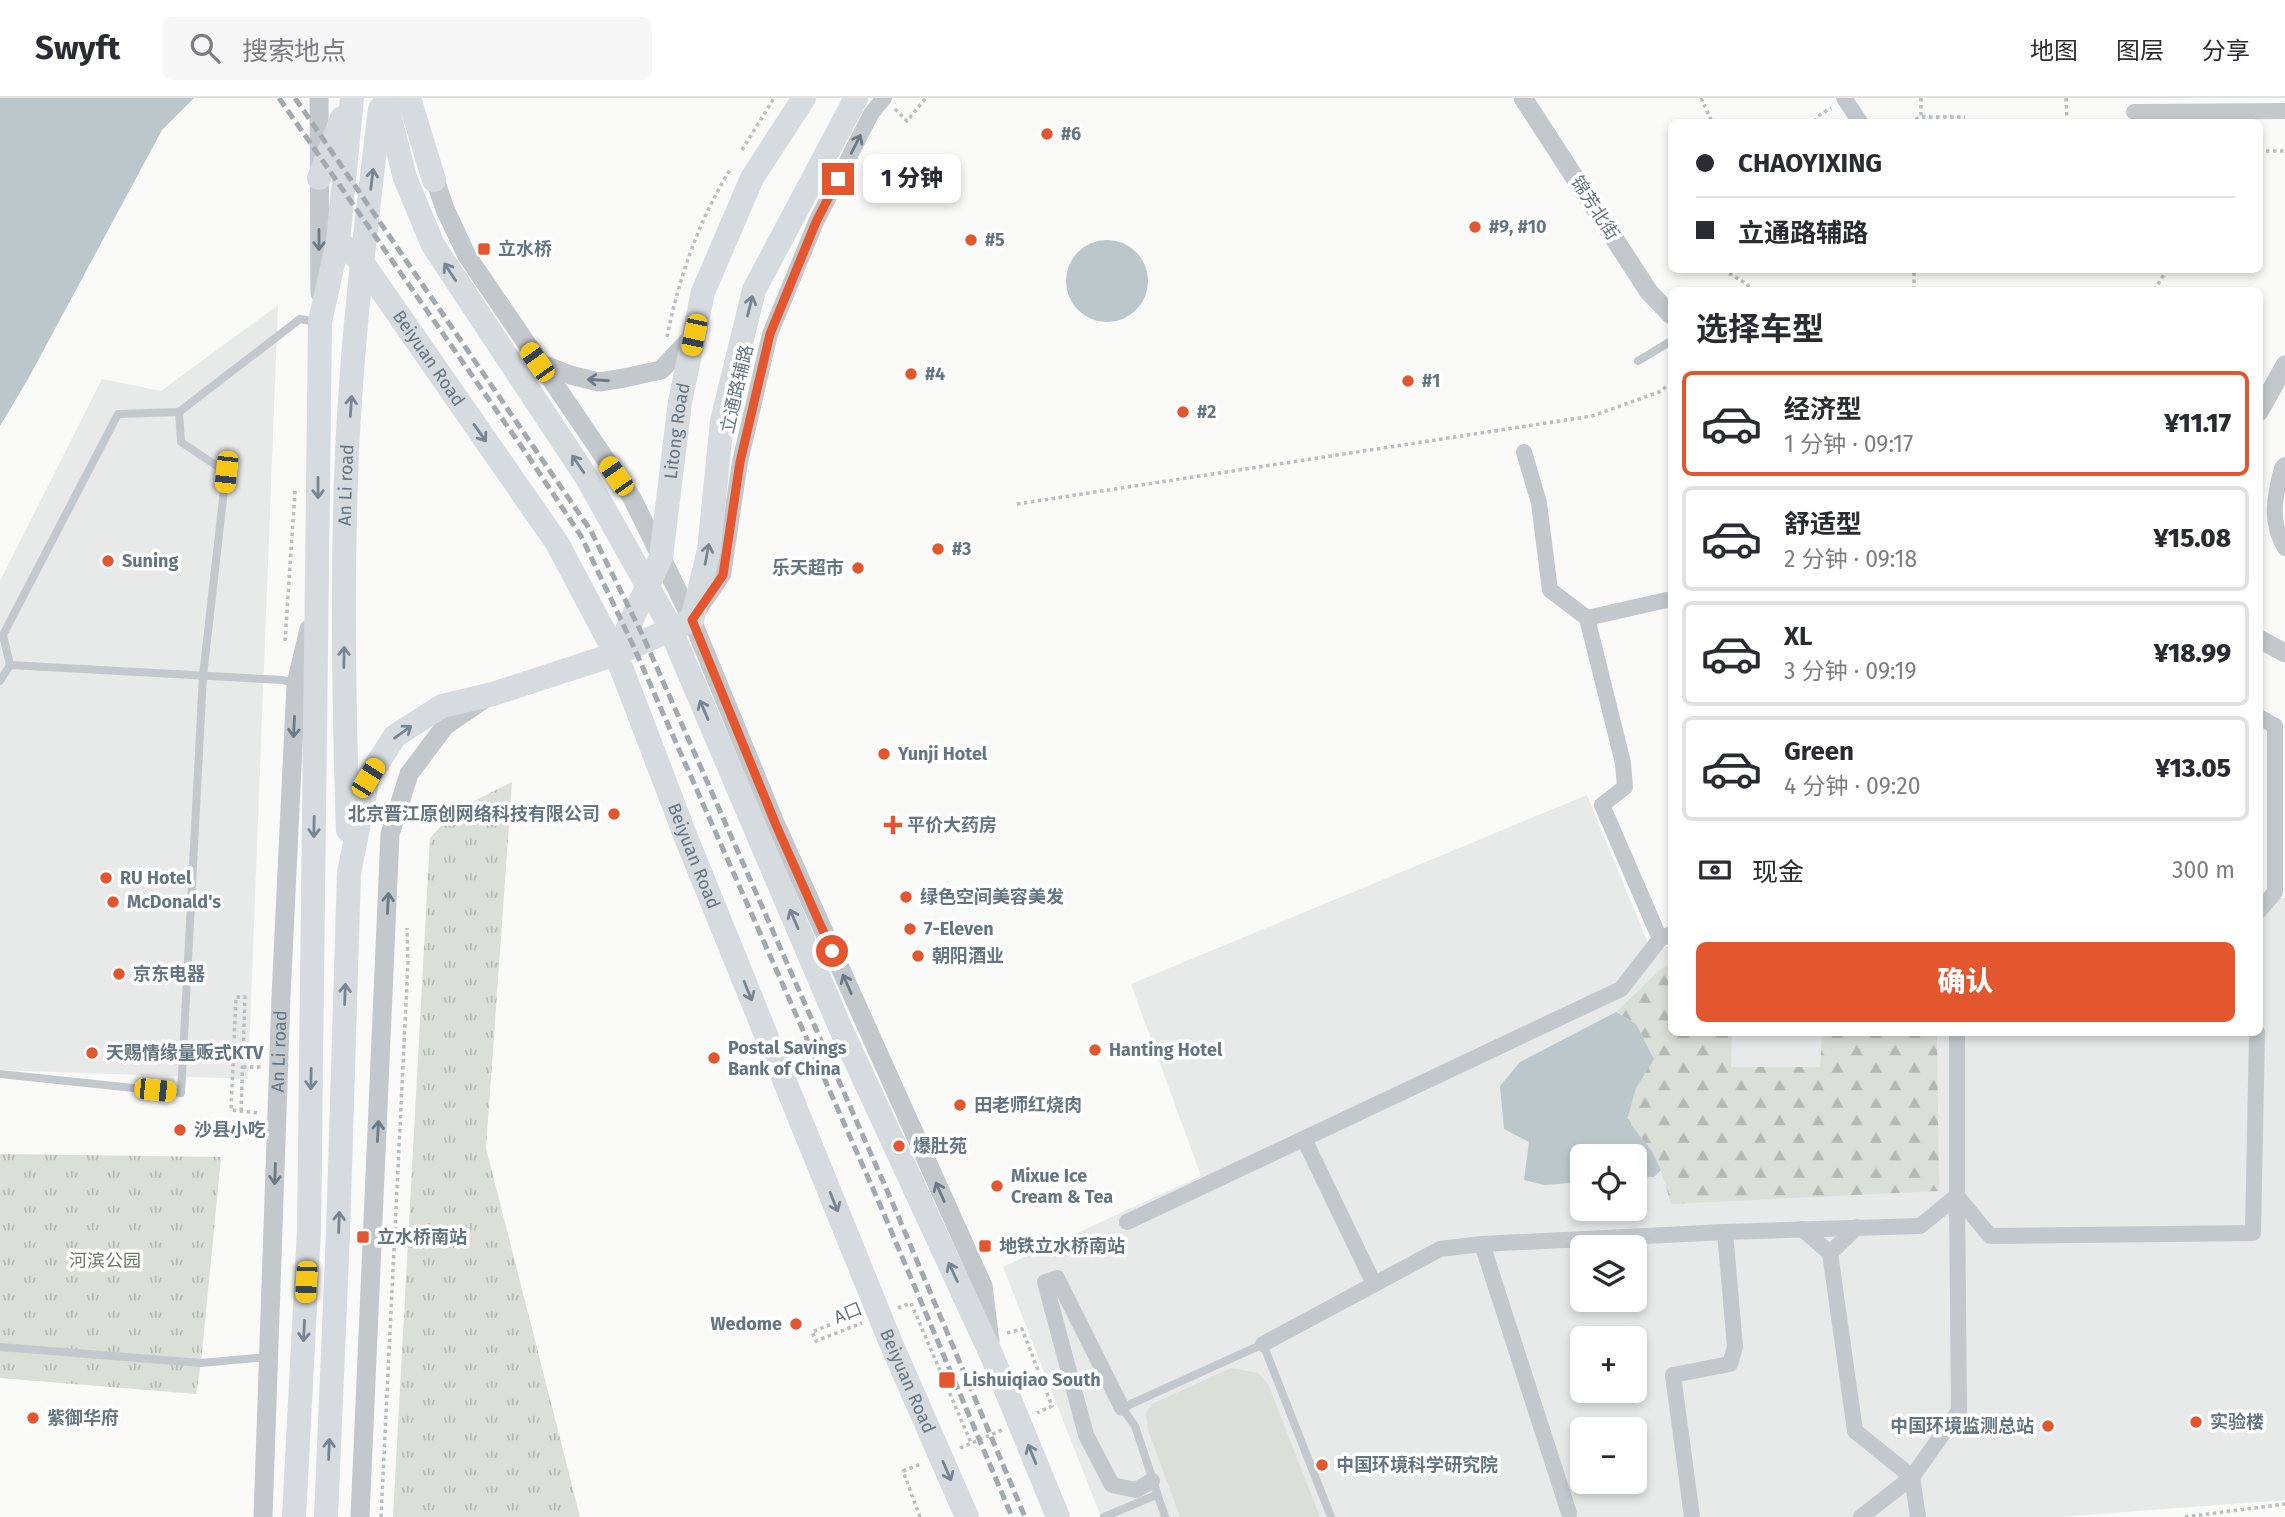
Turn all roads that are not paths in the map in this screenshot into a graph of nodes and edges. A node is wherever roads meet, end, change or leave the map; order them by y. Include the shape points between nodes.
1 (319, 98) edge
2 (351, 98) edge
3 (384, 98) edge
4 (409, 98) edge
5 (421, 98) edge
6 (804, 98) edge
7 (856, 98) edge
8 (884, 98) edge
9 (1523, 98) edge
10 (1844, 99) edge
11 (2135, 111) edge
12 (2285, 111) edge
13 (1858, 119) edge
14 (319, 178) junction
15 (433, 180) junction
16 (338, 241) junction
17 (362, 262) junction
18 (1668, 312) edge
19 (320, 322) junction
20 (694, 335) junction
21 (1668, 343) edge
22 (1638, 361) dead end
23 (537, 362) junction
24 (2285, 365) edge
25 (2263, 405) edge
26 (178, 412) junction
27 (1524, 452) dead end
28 (2285, 465) edge
29 (2285, 548) edge
30 (661, 557) junction
31 (318, 587) junction
32 (1668, 600) edge
33 (1587, 618) junction
34 (692, 620) junction
35 (2263, 641) edge
36 (2285, 653) edge
37 (616, 654) junction
38 (10, 665) junction
39 (203, 676) junction
40 (0, 681) edge
41 (296, 684) junction
42 (493, 694) junction
43 (2263, 719) edge
44 (349, 873) junction
45 (2267, 891) edge
46 (1666, 937) edge
47 (1957, 1036) edge
48 (2257, 1036) edge
49 (0, 1074) edge
50 (1304, 1139) junction
51 (1957, 1196) junction
52 (1127, 1222) dead end
53 (1857, 1227) junction
54 (1802, 1229) junction
55 (1725, 1232) junction
56 (1482, 1244) junction
57 (1830, 1253) junction
58 (1374, 1284) junction
59 (1264, 1344) junction
60 (0, 1346) edge
61 (992, 1356) junction
62 (268, 1357) junction
63 (1122, 1408) junction
64 (1912, 1477) junction
65 (1154, 1488) junction
66 (1569, 1513) dead end
67 (263, 1517) edge
68 (295, 1517) edge
69 (326, 1517) edge
70 (360, 1517) edge
71 (967, 1517) edge
72 (1058, 1517) edge
73 (1104, 1517) edge
74 (1165, 1517) edge
75 (1331, 1517) edge
76 (1692, 1517) edge
77 (1861, 1517) edge
78 (1918, 1517) edge

1 - 14 street, An Li road
2 - 14 main road
2 - 16 main road, An Li road
17 -> 3 main road, An Li road
61 -> 3 main road via 840,1027 666,619 587,478 433,245 416,209
4 - 15 main road
5 - 15 street
6 - 20 main road, Litong Road via 752,178 703,292
34 -> 7 main road via 709,550 722,421 754,290
34 -> 8 street, 立通路辅路 via 723,575 740,462 770,334 816,222 871,114
9 - 18 street, 锦芳北街 via 1649,292
10 - 13 street
11 - 12 street
14 -> 19 street, An Li road
15 - 23 street via 467,256
16 - 17 main road, Beiyuan Road
16 - 19 main road, An Li road
17 -> 37 main road, Beiyuan Road via 557,543
44 -> 17 main road, An Li road via 343,706 346,478
19 - 26 lane via 300,319
19 -> 31 main road, An Li road
20 -> 23 street via 661,370 624,378 599,382
20 - 30 main road, Litong Road via 680,402
21 - 22 lane
23 - 30 street via 632,498
24 - 25 street
26 - 38 lane via 118,414 3,635
26 - 39 lane via 181,442 226,472
27 - 33 street via 1539,502 1550,590
28 - 29 street via 2273,502 2278,536
30 - 34 street
30 - 37 main road, Litong Road
31 - 41 street, An Li road
31 -> 68 main road, An Li road via 309,1230
32 - 33 street
33 - 46 street via 1625,787 1602,805
34 - 37 main road, An Li road
61 -> 34 street via 983,1286 776,825
35 - 36 street
37 - 42 main road, An Li road
37 -> 71 main road, Beiyuan Road via 890,1341
38 - 39 lane
38 - 40 lane
39 - 41 lane
39 - 49 lane via 181,1093
41 -> 62 street, An Li road
44 -> 42 main road, An Li road via 368,778 395,736 442,706
70 -> 42 street, An Li road via 390,834 409,774 445,726
43 - 45 street via 2275,726
69 -> 44 main road, An Li road
46 - 50 street via 1621,989
47 - 51 street
48 - 51 street via 2253,1233 1990,1236
50 - 52 street
50 - 58 street
51 - 53 street via 1920,1226
51 - 64 street via 1959,1411
53 - 54 street
53 - 57 street
54 - 55 street
54 - 57 street
55 - 56 street
55 - 76 street via 1735,1347 1730,1364 1673,1375
56 - 58 street via 1440,1249
56 - 66 street
57 - 64 street via 1855,1431
58 - 59 street
59 - 63 lane
59 - 75 lane
60 - 62 lane via 201,1363
72 -> 61 main road
62 - 67 street, An Li road
63 - 65 lane via 1135,1426
63 - 65 street via 1057,1278 1045,1282 1086,1435 1112,1485
64 - 77 street
64 - 78 street
65 - 73 lane
65 - 74 lane

